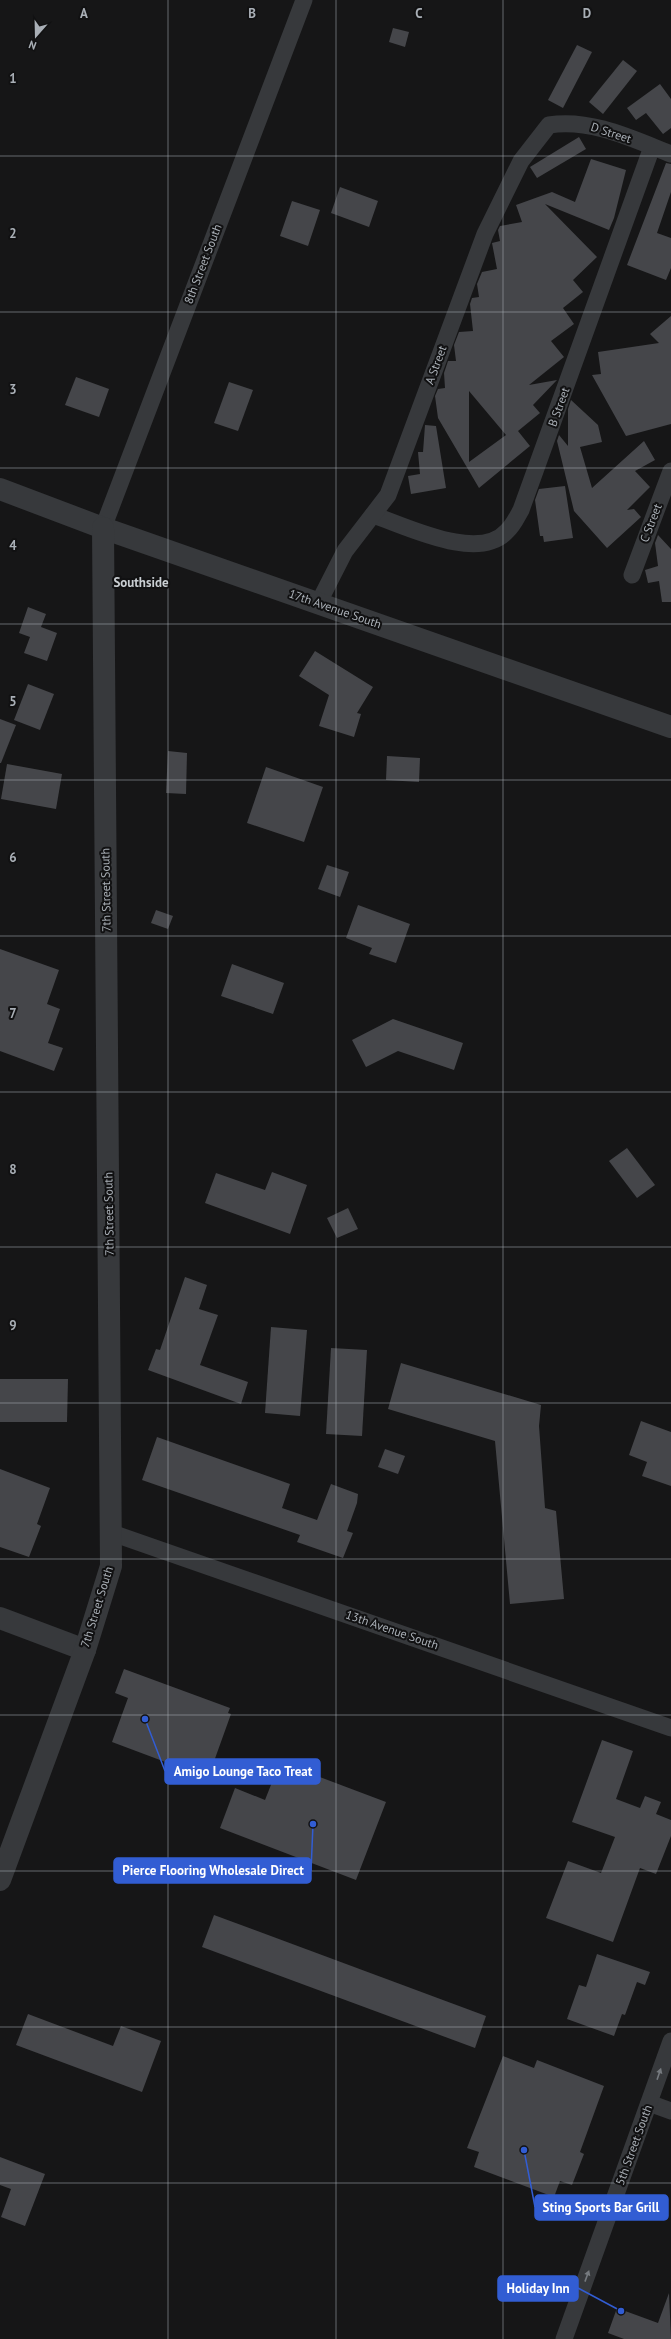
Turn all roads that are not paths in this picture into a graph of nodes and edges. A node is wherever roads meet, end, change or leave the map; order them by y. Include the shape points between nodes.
1 (304, 0) edge
2 (549, 125) joint
3 (652, 147) junction
4 (671, 154) edge
5 (671, 471) edge
6 (0, 489) edge
7 (373, 515) junction
8 (103, 528) junction
9 (632, 575) dead end
10 (318, 602) junction
11 (671, 727) edge
12 (112, 1533) junction
13 (0, 1618) edge
14 (85, 1650) junction
15 (671, 1728) edge
16 (0, 1880) edge
17 (671, 2041) edge
18 (649, 2103) junction
19 (671, 2111) edge
20 (564, 2339) edge

1 - 8 street, 8th Street South
2 - 3 street, D Street via 583,124
2 - 7 street, A Street via 521,161 485,234 388,495
3 - 4 street, D Street
3 - 7 street, B Street via 521,510 507,532 488,543 460,544
5 - 9 street, C Street
6 - 8 street, 17th Avenue South
7 - 10 street, A Street via 345,551
8 - 10 street, 17th Avenue South
8 - 12 street, 7th Street South
10 - 11 street, 17th Avenue South
12 - 14 street, 7th Street South via 111,1566
12 - 15 street, 13th Avenue South
13 - 14 street
14 - 16 street, 7th Street South
18 -> 17 street, 5th Street South
18 - 19 street
20 -> 18 street, 5th Street South

